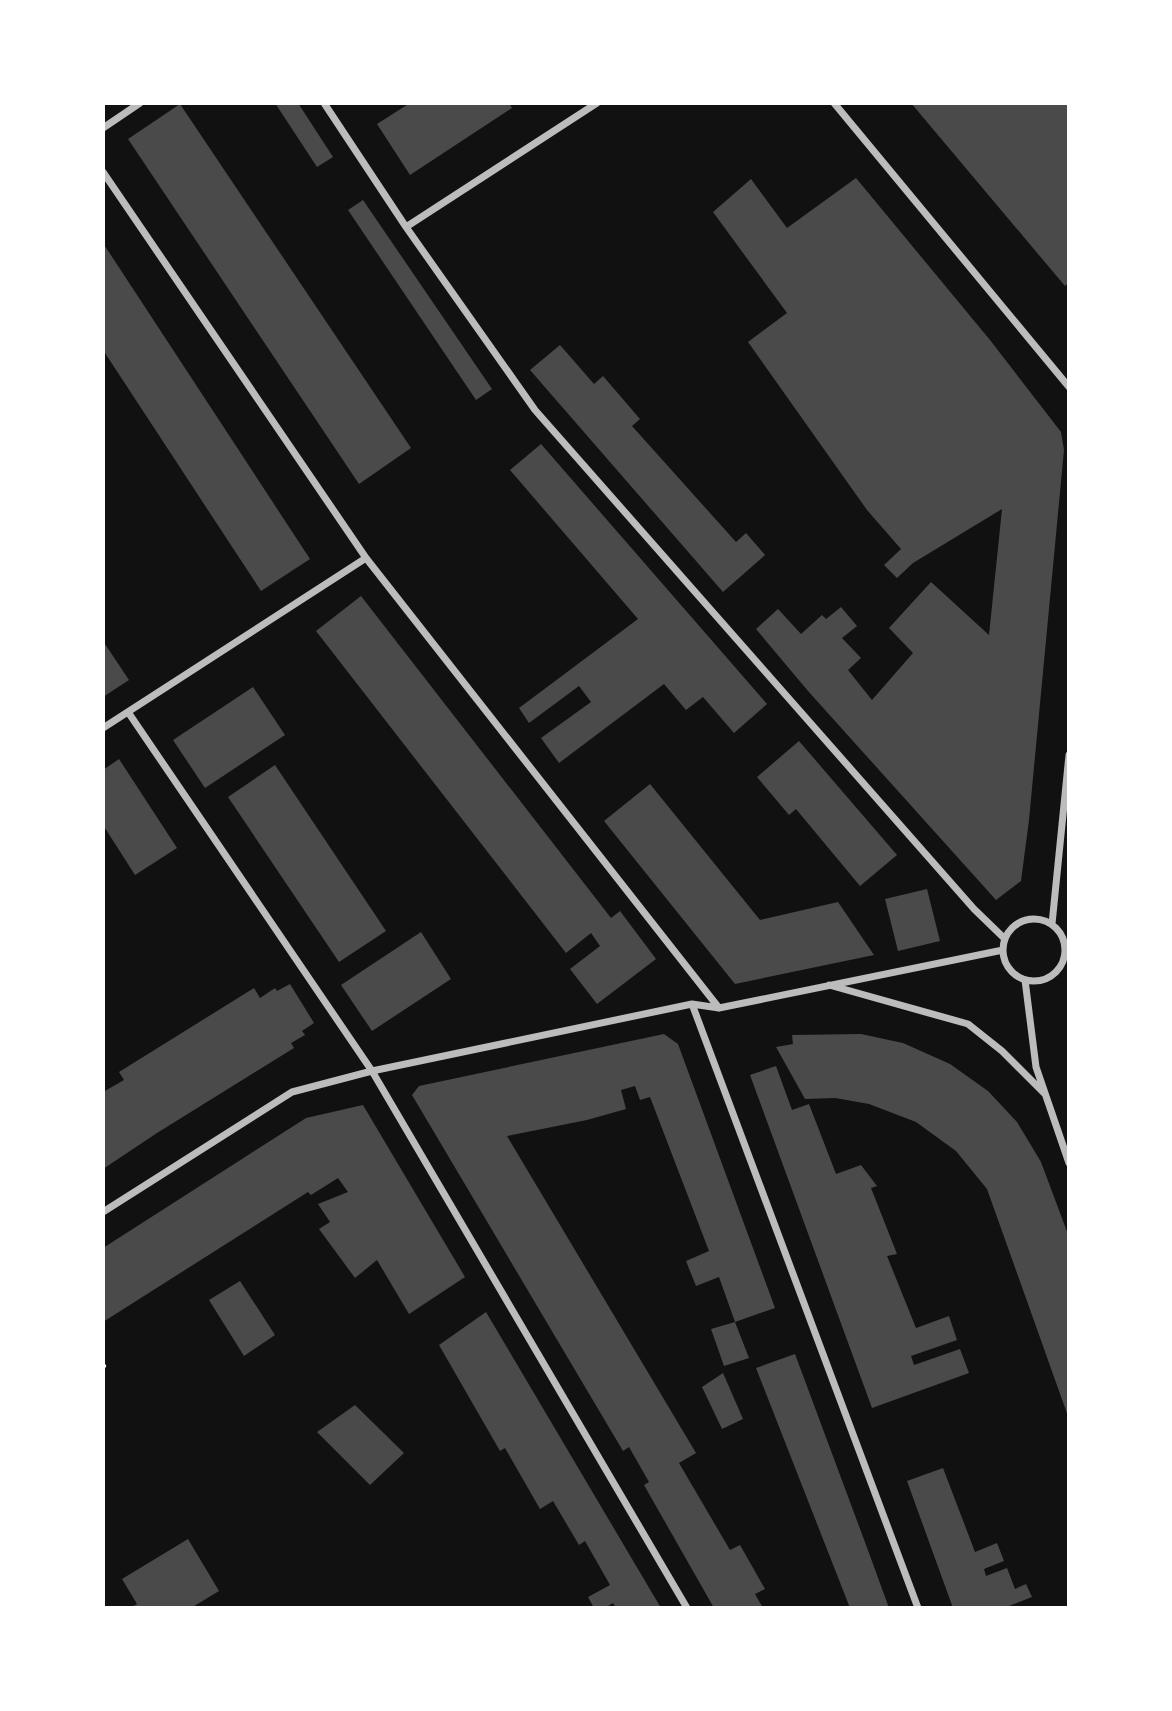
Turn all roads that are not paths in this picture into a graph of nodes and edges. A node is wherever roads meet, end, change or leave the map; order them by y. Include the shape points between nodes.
1 (140, 103) edge
2 (324, 103) edge
3 (597, 103) edge
4 (834, 103) edge
5 (103, 128) edge
6 (103, 172) edge
7 (406, 227) junction
8 (1069, 387) edge
9 (366, 558) junction
10 (128, 712) junction
11 (103, 729) edge
12 (1069, 755) edge
13 (1052, 925) junction
14 (1005, 939) junction
15 (1067, 948) edge
16 (1003, 950) junction
17 (1025, 980) junction
18 (828, 985) junction
19 (692, 1004) junction
20 (719, 1008) junction
21 (372, 1071) junction
22 (1044, 1093) junction
23 (1069, 1163) edge
24 (103, 1212) edge
25 (687, 1608) edge
26 (918, 1608) edge

1 - 5 street
2 - 7 street
3 - 7 street
4 - 8 street
6 - 9 street
7 - 14 street via 535,410
9 - 10 street
9 - 20 street
10 - 11 street
10 - 21 street
12 - 13 street
13 - 14 street via 1041,919 1022,920
13 - 15 street
14 - 16 street
15 - 17 street via 1052,976
16 - 17 street via 1012,973
16 - 18 street
17 - 22 street via 1035,1067
18 - 20 street
18 - 22 street via 968,1024
19 - 20 street
19 - 21 street
19 - 26 street
21 - 24 street via 292,1092
21 - 25 street
22 - 23 street

